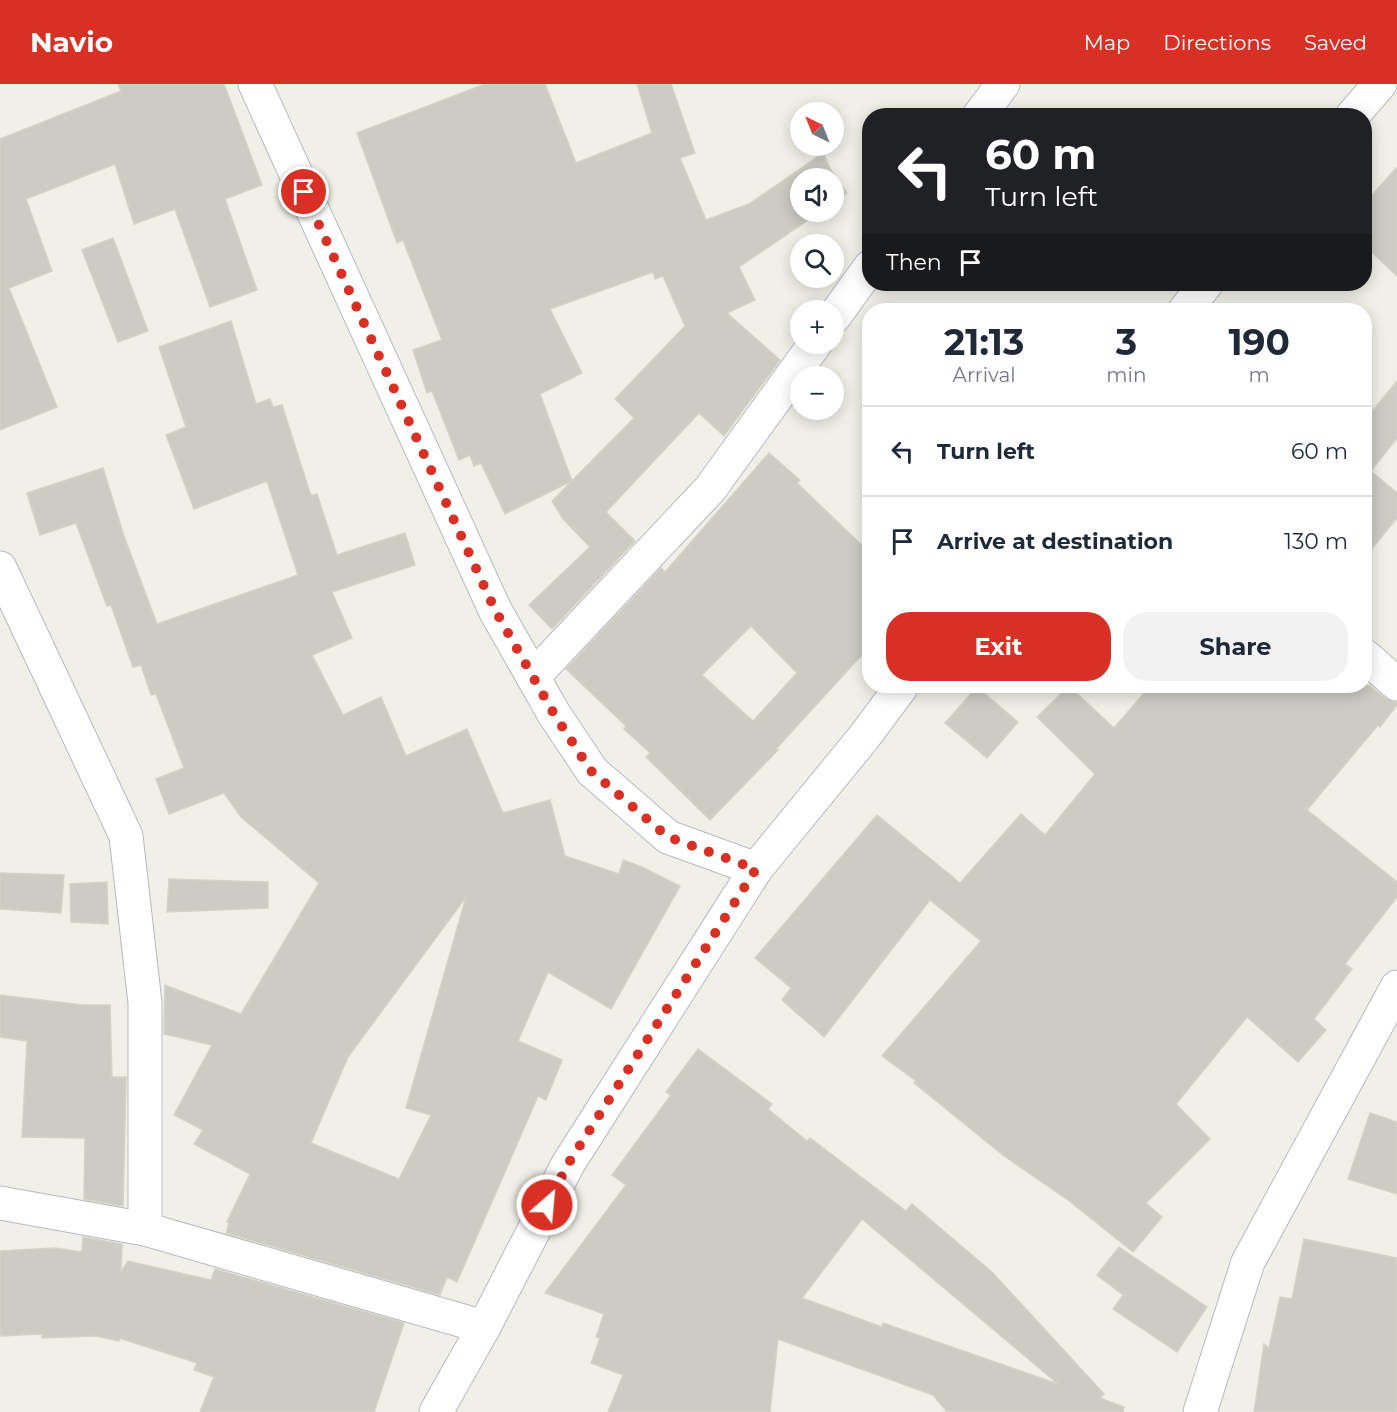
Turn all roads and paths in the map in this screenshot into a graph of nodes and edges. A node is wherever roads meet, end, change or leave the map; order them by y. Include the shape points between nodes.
1 (255, 84) edge
2 (1003, 84) edge
3 (1380, 84) edge
4 (986, 108) edge
5 (1359, 108) edge
6 (862, 278) edge
7 (1200, 291) edge
8 (844, 302) edge
9 (1191, 303) edge
10 (807, 354) edge
11 (0, 568) edge
12 (1372, 662) edge
13 (533, 677) junction
14 (1397, 684) edge
15 (897, 693) edge
16 (756, 869) junction
17 (1397, 987) edge
18 (0, 1203) edge
19 (145, 1229) junction
20 (484, 1327) junction
21 (436, 1412) edge
22 (1200, 1412) edge

1 - 13 street via 495,610
2 - 4 street
3 - 5 street
6 - 8 street
7 - 9 street
10 - 13 street via 710,489
11 - 19 street via 126,836 145,1003
12 - 14 street
13 - 16 street via 591,771 668,837
15 - 16 street
16 - 20 street via 568,1164
17 - 22 street via 1248,1262
18 - 19 street
19 - 20 street
20 - 21 street

